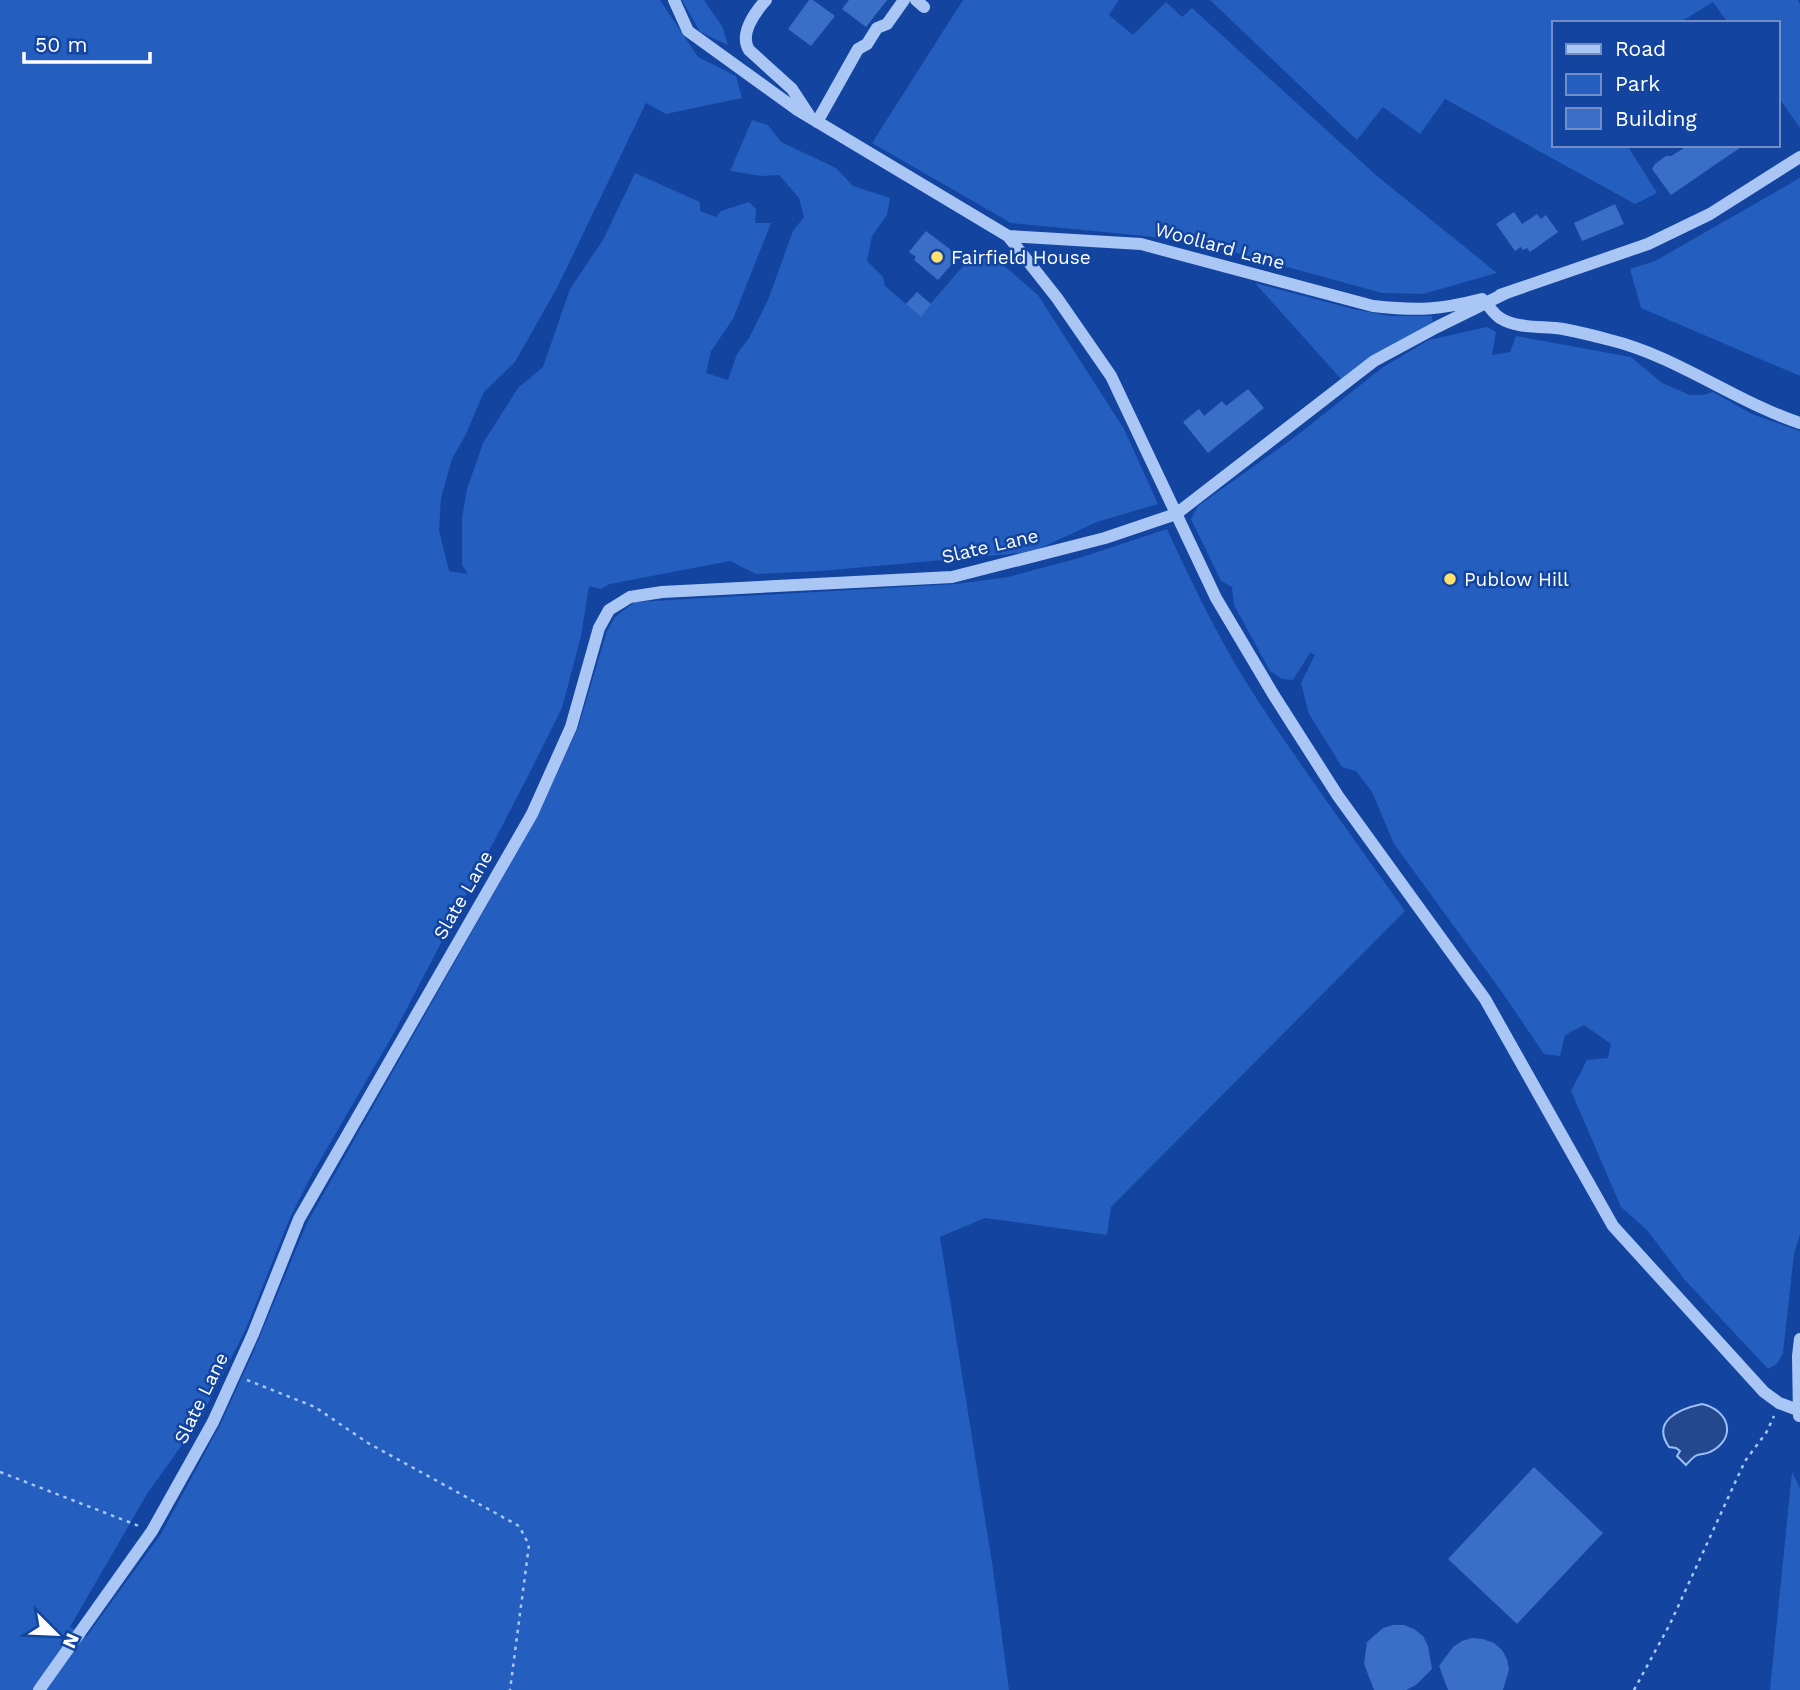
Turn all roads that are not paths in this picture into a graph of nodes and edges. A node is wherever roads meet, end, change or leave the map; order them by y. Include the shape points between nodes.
1 (674, 0) edge
2 (766, 0) edge
3 (904, 0) edge
4 (814, 120) junction
5 (1800, 157) edge
6 (1008, 236) junction
7 (1506, 293) junction
8 (1486, 303) junction
9 (1800, 424) edge
10 (1177, 514) junction
11 (1800, 1339) edge
12 (1799, 1414) edge
13 (39, 1690) edge

1 - 4 street, Woollard Lane via 688,31
2 - 4 street via 747,30 746,44 792,89
3 - 4 street via 887,24 858,49
4 - 6 street, Woollard Lane
5 - 7 street, Woollard Lane via 1710,214 1648,244
6 - 7 street, Woollard Lane via 1141,244 1386,308 1444,309
6 - 10 street via 1111,376
7 - 8 street, Slate Lane
8 - 9 street via 1498,318 1510,323 1625,344
8 - 10 street, Slate Lane via 1374,361
10 - 12 street via 1216,598 1273,694 1338,796 1485,999 1613,1226 1764,1392
10 - 13 street, Slate Lane via 1105,538 952,577 662,593 630,597 609,610 599,628 571,727 532,814 299,1219 213,1422 152,1531
11 - 12 street

